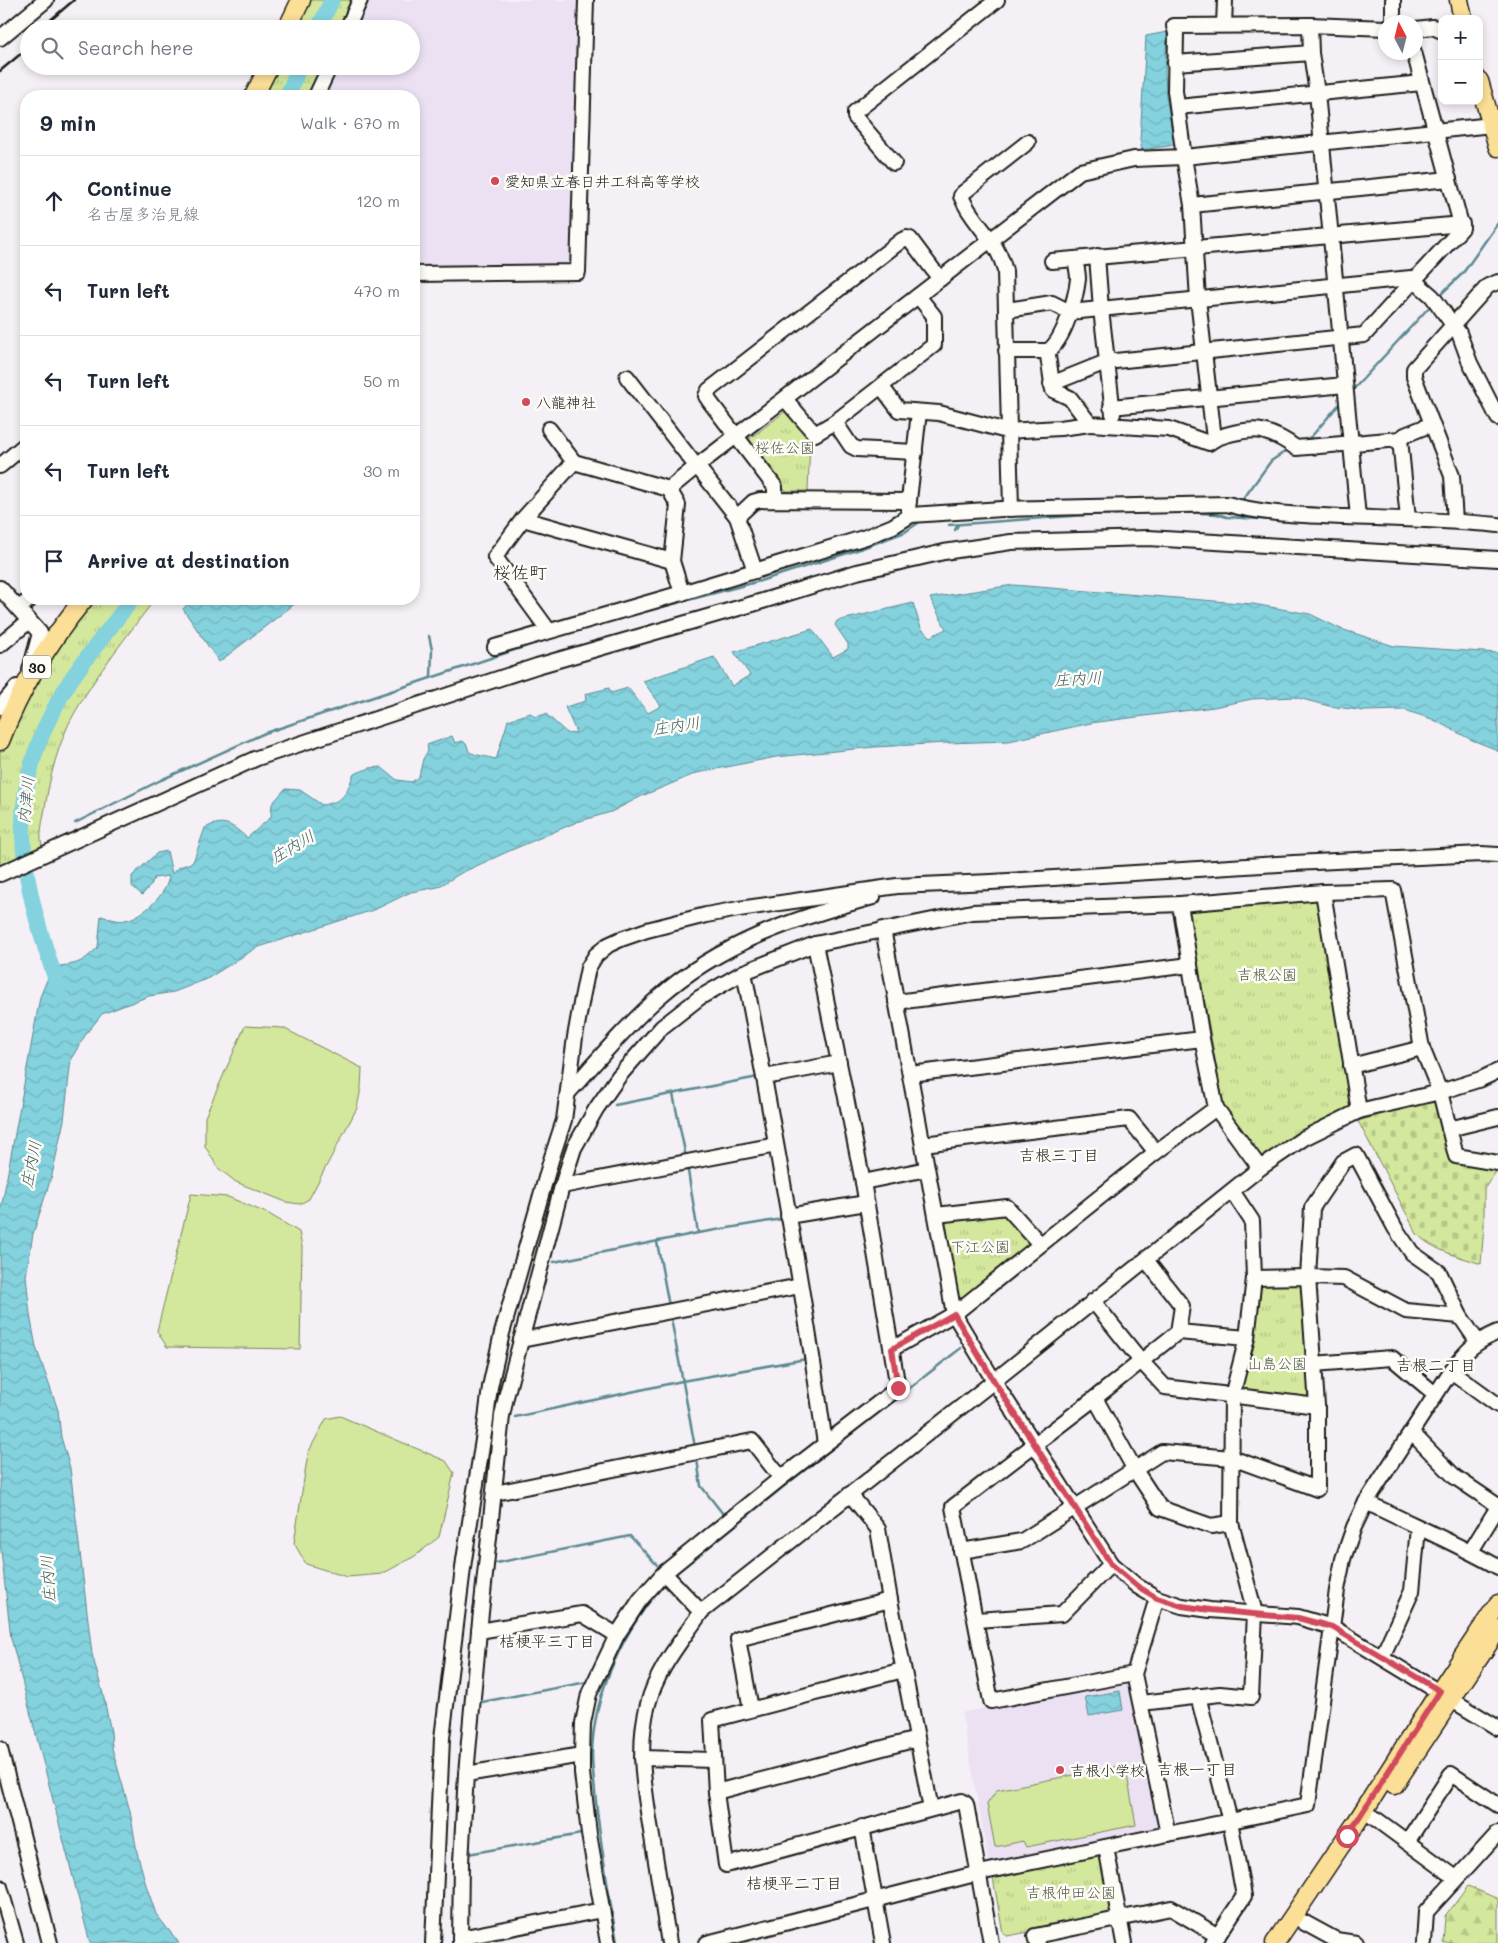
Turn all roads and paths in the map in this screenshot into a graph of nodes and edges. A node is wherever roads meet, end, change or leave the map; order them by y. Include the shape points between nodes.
1 (46, 0) edge
2 (301, 0) edge
3 (360, 0) edge
4 (586, 0) edge
5 (997, 0) edge
6 (1225, 0) edge
7 (1393, 0) edge
8 (1459, 0) edge
9 (982, 5) edge
10 (1393, 15) edge
11 (1462, 15) edge
12 (22, 20) edge
13 (291, 20) edge
14 (351, 20) edge
15 (20, 21) edge
16 (1224, 25) junction
17 (1310, 25) junction
18 (1378, 28) edge
19 (1423, 28) edge
20 (1438, 30) edge
21 (0, 38) edge
22 (1311, 53) junction
23 (1416, 60) edge
24 (1175, 63) junction
25 (264, 75) edge
26 (326, 75) edge
27 (1422, 83) junction
28 (257, 90) edge
29 (319, 90) edge
30 (1317, 93) junction
31 (1483, 95) edge
32 (1178, 107) junction
33 (1492, 125) junction
34 (1436, 131) junction
35 (1028, 142) dead end
36 (1321, 142) junction
37 (1498, 147) edge
38 (1184, 157) junction
39 (894, 164) dead end
40 (1449, 179) junction
41 (1326, 191) junction
42 (1192, 205) junction
43 (1462, 224) junction
44 (1330, 235) junction
45 (991, 240) junction
46 (1194, 249) junction
47 (1097, 256) junction
48 (1075, 259) junction
49 (1052, 262) dead end
50 (420, 274) edge
51 (940, 279) junction
52 (1415, 280) junction
53 (1498, 282) edge
54 (1335, 285) junction
55 (918, 296) junction
56 (1198, 299) junction
57 (1101, 309) junction
58 (1007, 310) junction
59 (1069, 312) junction
60 (1454, 326) junction
61 (1340, 338) junction
62 (1006, 351) junction
63 (1048, 351) junction
64 (1204, 352) junction
65 (1106, 362) junction
66 (627, 376) dead end
67 (1051, 384) junction
68 (880, 386) junction
69 (1346, 393) junction
70 (1209, 398) junction
71 (785, 399) junction
72 (1111, 407) junction
73 (919, 412) junction
74 (1498, 418) edge
75 (836, 422) junction
76 (1090, 424) junction
77 (1432, 424) junction
78 (1116, 425) junction
79 (549, 430) dead end
80 (1009, 431) junction
81 (736, 436) junction
82 (1214, 439) junction
83 (1400, 439) junction
84 (1351, 442) junction
85 (20, 449) edge
86 (915, 452) junction
87 (574, 462) junction
88 (0, 466) edge
89 (696, 466) junction
90 (669, 489) junction
91 (775, 499) junction
92 (909, 501) junction
93 (1011, 509) junction
94 (737, 517) junction
95 (908, 517) junction
96 (1358, 517) junction
97 (523, 519) junction
98 (1408, 519) junction
99 (1455, 521) junction
100 (1498, 525) edge
101 (1498, 559) edge
102 (672, 561) junction
103 (755, 571) junction
104 (0, 588) edge
105 (682, 593) junction
106 (22, 605) edge
107 (80, 605) edge
108 (18, 608) junction
109 (29, 621) junction
110 (550, 631) junction
111 (0, 645) edge
112 (495, 647) dead end
113 (28, 682) junction
114 (0, 707) edge
115 (0, 741) edge
116 (1498, 855) edge
117 (0, 874) edge
118 (932, 884) junction
119 (1323, 892) junction
120 (1180, 904) junction
121 (883, 929) junction
122 (815, 944) junction
123 (1190, 965) junction
124 (744, 972) junction
125 (896, 1002) junction
126 (1202, 1039) junction
127 (1422, 1048) junction
128 (839, 1063) junction
129 (1351, 1066) junction
130 (1498, 1071) edge
131 (910, 1074) junction
132 (765, 1077) junction
133 (1440, 1092) junction
134 (568, 1093) junction
135 (1216, 1108) junction
136 (1359, 1111) junction
137 (1498, 1117) edge
138 (1449, 1129) junction
139 (922, 1144) junction
140 (776, 1146) junction
141 (1156, 1152) junction
142 (1498, 1163) edge
143 (1260, 1168) junction
144 (927, 1169) junction
145 (863, 1182) junction
146 (562, 1186) junction
147 (1232, 1191) junction
148 (866, 1204) junction
149 (788, 1216) junction
150 (936, 1216) junction
151 (1040, 1244) junction
152 (1146, 1260) junction
153 (1308, 1277) junction
154 (1254, 1278) junction
155 (800, 1286) junction
156 (1093, 1301) junction
157 (954, 1314) junction
158 (1460, 1316) junction
159 (1178, 1332) junction
160 (1498, 1332) edge
161 (1247, 1338) junction
162 (521, 1340) junction
163 (1477, 1341) junction
164 (892, 1349) junction
165 (1141, 1362) junction
166 (1313, 1364) junction
167 (1450, 1372) junction
168 (994, 1381) junction
169 (1435, 1394) junction
170 (1232, 1396) junction
171 (1096, 1398) junction
172 (1498, 1405) edge
173 (1317, 1406) junction
174 (1412, 1432) junction
175 (825, 1444) junction
176 (1035, 1444) junction
177 (1232, 1458) junction
178 (1135, 1470) junction
179 (781, 1478) junction
180 (495, 1493) junction
181 (850, 1494) junction
182 (1366, 1502) junction
183 (1498, 1506) edge
184 (1075, 1508) junction
185 (1231, 1524) junction
186 (1418, 1528) junction
187 (961, 1551) junction
188 (1471, 1551) junction
189 (1111, 1564) junction
190 (1498, 1567) edge
191 (668, 1576) junction
192 (1157, 1598) junction
193 (890, 1600) junction
194 (1498, 1604) edge
195 (701, 1612) junction
196 (1255, 1613) junction
197 (976, 1620) junction
198 (1332, 1627) junction
199 (1498, 1629) edge
200 (479, 1631) junction
201 (617, 1635) junction
202 (1382, 1657) junction
203 (903, 1670) junction
204 (1134, 1674) junction
205 (1446, 1695) junction
206 (1198, 1696) junction
207 (1141, 1703) junction
208 (751, 1710) junction
209 (1498, 1728) edge
210 (917, 1739) junction
211 (0, 1749) edge
212 (582, 1754) junction
213 (642, 1758) junction
214 (713, 1760) junction
215 (466, 1774) junction
216 (716, 1792) junction
217 (1498, 1805) edge
218 (931, 1809) junction
219 (1373, 1817) junction
220 (1230, 1822) junction
221 (862, 1827) junction
222 (1498, 1832) edge
223 (1168, 1834) junction
224 (1407, 1842) junction
225 (1106, 1847) junction
226 (979, 1873) junction
227 (1456, 1878) junction
228 (1, 1896) edge
229 (875, 1900) junction
230 (602, 1910) junction
231 (1120, 1918) junction
232 (1303, 1922) junction
233 (1215, 1939) edge
234 (460, 1940) edge
235 (16, 1943) edge
236 (50, 1943) edge
237 (433, 1943) edge
238 (608, 1943) edge
239 (669, 1943) edge
240 (707, 1943) edge
241 (883, 1943) edge
242 (991, 1943) edge
243 (1036, 1943) edge
244 (1124, 1943) edge
245 (1275, 1943) edge
246 (1290, 1943) edge
247 (1356, 1943) edge
248 (1424, 1943) edge

1 - 12 street
2 - 13 main road
3 - 14 street
4 - 50 street via 578,272
5 - 9 street
6 - 16 street
7 - 10 street
8 - 11 main road
9 - 39 street via 855,112 855,117
15 - 21 street
16 - 17 street
16 - 24 street via 1174,26
17 - 18 street
17 - 22 street
19 - 20 street
22 - 24 street
22 - 30 street
23 - 27 street
24 - 32 street
25 - 28 main road
26 - 29 street
27 - 30 street
27 - 34 street
30 - 32 street
30 - 36 street
31 - 33 main road
32 - 38 street
33 - 34 street
33 - 37 main road
34 - 36 street
34 - 40 street
35 - 45 street via 961,196
36 - 38 street
36 - 41 street
38 - 42 street
38 - 45 street via 1134,159 1080,170
40 - 41 street
40 - 43 street
41 - 42 street
41 - 44 street
42 - 46 street
43 - 44 street
43 - 52 street via 1462,228
44 - 46 street
44 - 54 street
45 - 51 street
45 - 58 street via 1002,258
46 - 47 street
46 - 56 street
47 - 48 street
47 - 57 street
48 - 49 street
48 - 59 street via 1078,279
51 - 55 street
51 - 81 street via 910,239 906,238 894,246 708,390 706,396
52 - 54 street
52 - 60 street via 1436,300
52 - 61 street via 1364,335
53 - 60 street via 1488,286
54 - 56 street
54 - 61 street
55 - 68 street via 934,316 934,345
55 - 71 street
56 - 57 street
56 - 64 street
57 - 59 street
57 - 65 street
58 - 59 street via 1052,303
58 - 62 street
59 - 63 street via 1064,331
60 - 74 street
60 - 77 street via 1414,369
61 - 64 street
61 - 69 street
62 - 63 street
62 - 80 street
63 - 67 street
64 - 65 street
64 - 70 street
65 - 67 street
65 - 72 street
66 - 89 street
67 - 76 street via 1053,390 1070,398
68 - 73 street via 899,410
68 - 75 street
69 - 70 street
69 - 84 street
70 - 72 street
70 - 82 street
71 - 75 street via 815,434
71 - 81 street
72 - 78 street
73 - 80 street via 940,413
73 - 86 street
75 - 86 street via 856,449
76 - 78 street
76 - 80 street
77 - 83 street
77 - 99 street via 1452,476
78 - 82 street via 1169,429 1209,443
79 - 87 street
80 - 93 street
81 - 89 street
81 - 91 street via 775,487
82 - 84 street via 1260,430 1294,446
83 - 84 street
83 - 98 street
84 - 96 street
85 - 88 street
86 - 92 street
87 - 90 street
87 - 97 street
89 - 90 street
89 - 94 street
90 - 102 street via 678,505
91 - 92 street
91 - 94 street via 753,502
92 - 95 street
93 - 95 street
93 - 96 street via 1228,504 1248,510
94 - 103 street
95 - 103 street via 866,537
96 - 98 street
97 - 102 street
97 - 110 street via 495,557
98 - 99 street
99 - 100 street
101 - 117 street via 1148,538 1011,542 944,552 858,572 537,666 257,758
102 - 105 street
103 - 105 street
104 - 108 street
105 - 110 street
106 - 108 street
107 - 113 main road, 30
108 - 109 street
109 - 111 street
109 - 113 street via 40,633
110 - 112 street
113 - 114 street via 17,687
113 - 115 main road, 30
116 - 118 street
118 - 134 street via 817,912 775,927 715,957 658,997
118 - 134 street via 897,886 739,909 647,930 608,945 588,968
119 - 120 street
119 - 127 street via 1393,890
119 - 129 street
120 - 121 street via 972,912
120 - 123 street
121 - 122 street
121 - 125 street
122 - 124 street
122 - 128 street
123 - 125 street
123 - 126 street
124 - 132 street
124 - 146 street via 698,998 662,1027 641,1050 596,1109 574,1148
125 - 131 street
126 - 131 street
126 - 135 street
127 - 129 street
127 - 133 street
128 - 132 street
128 - 145 street
129 - 136 street
130 - 133 street
131 - 139 street
132 - 140 street
133 - 136 street
133 - 138 street
134 - 237 street via 564,1120 502,1333 490,1387 442,1738
135 - 141 street
135 - 143 street
136 - 143 street via 1304,1138
137 - 138 street
138 - 142 street via 1456,1156
139 - 141 street via 1129,1119
139 - 144 street
140 - 146 street
140 - 149 street
141 - 151 street
143 - 147 street
144 - 145 street
144 - 150 street
145 - 148 street
146 - 162 street
147 - 152 street
147 - 154 street via 1252,1221
148 - 149 street
148 - 164 street
149 - 155 street
150 - 151 street via 1007,1206
150 - 157 street
151 - 157 street
152 - 156 street
152 - 159 street via 1182,1306
153 - 154 street
153 - 158 street via 1344,1278 1406,1311
153 - 158 street via 1312,1208 1343,1162 1356,1155 1412,1253 1440,1272
153 - 166 street
154 - 161 street
155 - 162 street
155 - 175 street
156 - 165 street
156 - 168 street
157 - 164 street
157 - 168 street
158 - 163 street
159 - 161 street
159 - 165 street
160 - 163 street
161 - 170 street
162 - 180 street via 502,1416
163 - 167 street
164 - 175 street via 898,1388
165 - 170 street via 1165,1388
165 - 171 street
166 - 169 street via 1392,1358
166 - 173 street
167 - 169 street
167 - 172 street
168 - 176 street
168 - 181 street
169 - 174 street
170 - 173 street
170 - 177 street
171 - 176 street
171 - 178 street
173 - 177 street via 1317,1489
174 - 182 street
174 - 183 street via 1455,1477
175 - 179 street
176 - 184 street
176 - 187 street via 953,1507
177 - 178 street via 1162,1452
177 - 185 street
178 - 184 street
178 - 185 street via 1160,1508 1211,1526
179 - 180 street via 752,1441
179 - 191 street
180 - 200 street
181 - 193 street via 878,1529
181 - 195 street
182 - 186 street
182 - 198 street via 1343,1559
183 - 188 street
184 - 187 street via 1022,1541
184 - 189 street
185 - 196 street
186 - 188 street
186 - 202 street via 1412,1591
187 - 197 street
188 - 190 street
189 - 192 street
189 - 197 street via 1062,1614
191 - 195 street
191 - 201 street via 640,1600
192 - 196 street via 1182,1606
192 - 204 street
193 - 203 street
193 - 208 street via 738,1639
194 - 205 main road
195 - 213 street via 658,1678 648,1704
196 - 198 street via 1298,1618
196 - 206 street via 1251,1698 1220,1694
197 - 204 street via 991,1700
198 - 202 street
198 - 220 street via 1308,1805
199 - 205 main road
200 - 201 street via 582,1614
200 - 215 street
201 - 212 street via 589,1694 583,1723
202 - 205 street
203 - 208 street
203 - 210 street
204 - 207 street
205 - 209 street
205 - 219 main road
205 - 245 main road
206 - 207 street
206 - 220 street
207 - 223 street
208 - 214 street via 712,1720
210 - 216 street
210 - 218 street
211 - 236 street
212 - 215 street
212 - 230 street via 588,1834
213 - 214 street
213 - 239 street
214 - 216 street
215 - 234 street
216 - 221 street via 726,1865
217 - 224 street via 1452,1774
218 - 221 street
218 - 226 street via 962,1802 966,1804
219 - 224 street
219 - 232 main road
220 - 223 street
220 - 233 street via 1244,1896
221 - 229 street
222 - 227 street
223 - 225 street
224 - 227 street
225 - 226 street
225 - 231 street
226 - 229 street
226 - 242 street
227 - 248 street via 1426,1912
228 - 235 street
229 - 240 street
229 - 241 street
230 - 234 street
230 - 238 street
231 - 233 street via 1171,1908
231 - 243 street via 1035,1936
231 - 244 street
232 - 246 main road
232 - 247 street via 1336,1940

